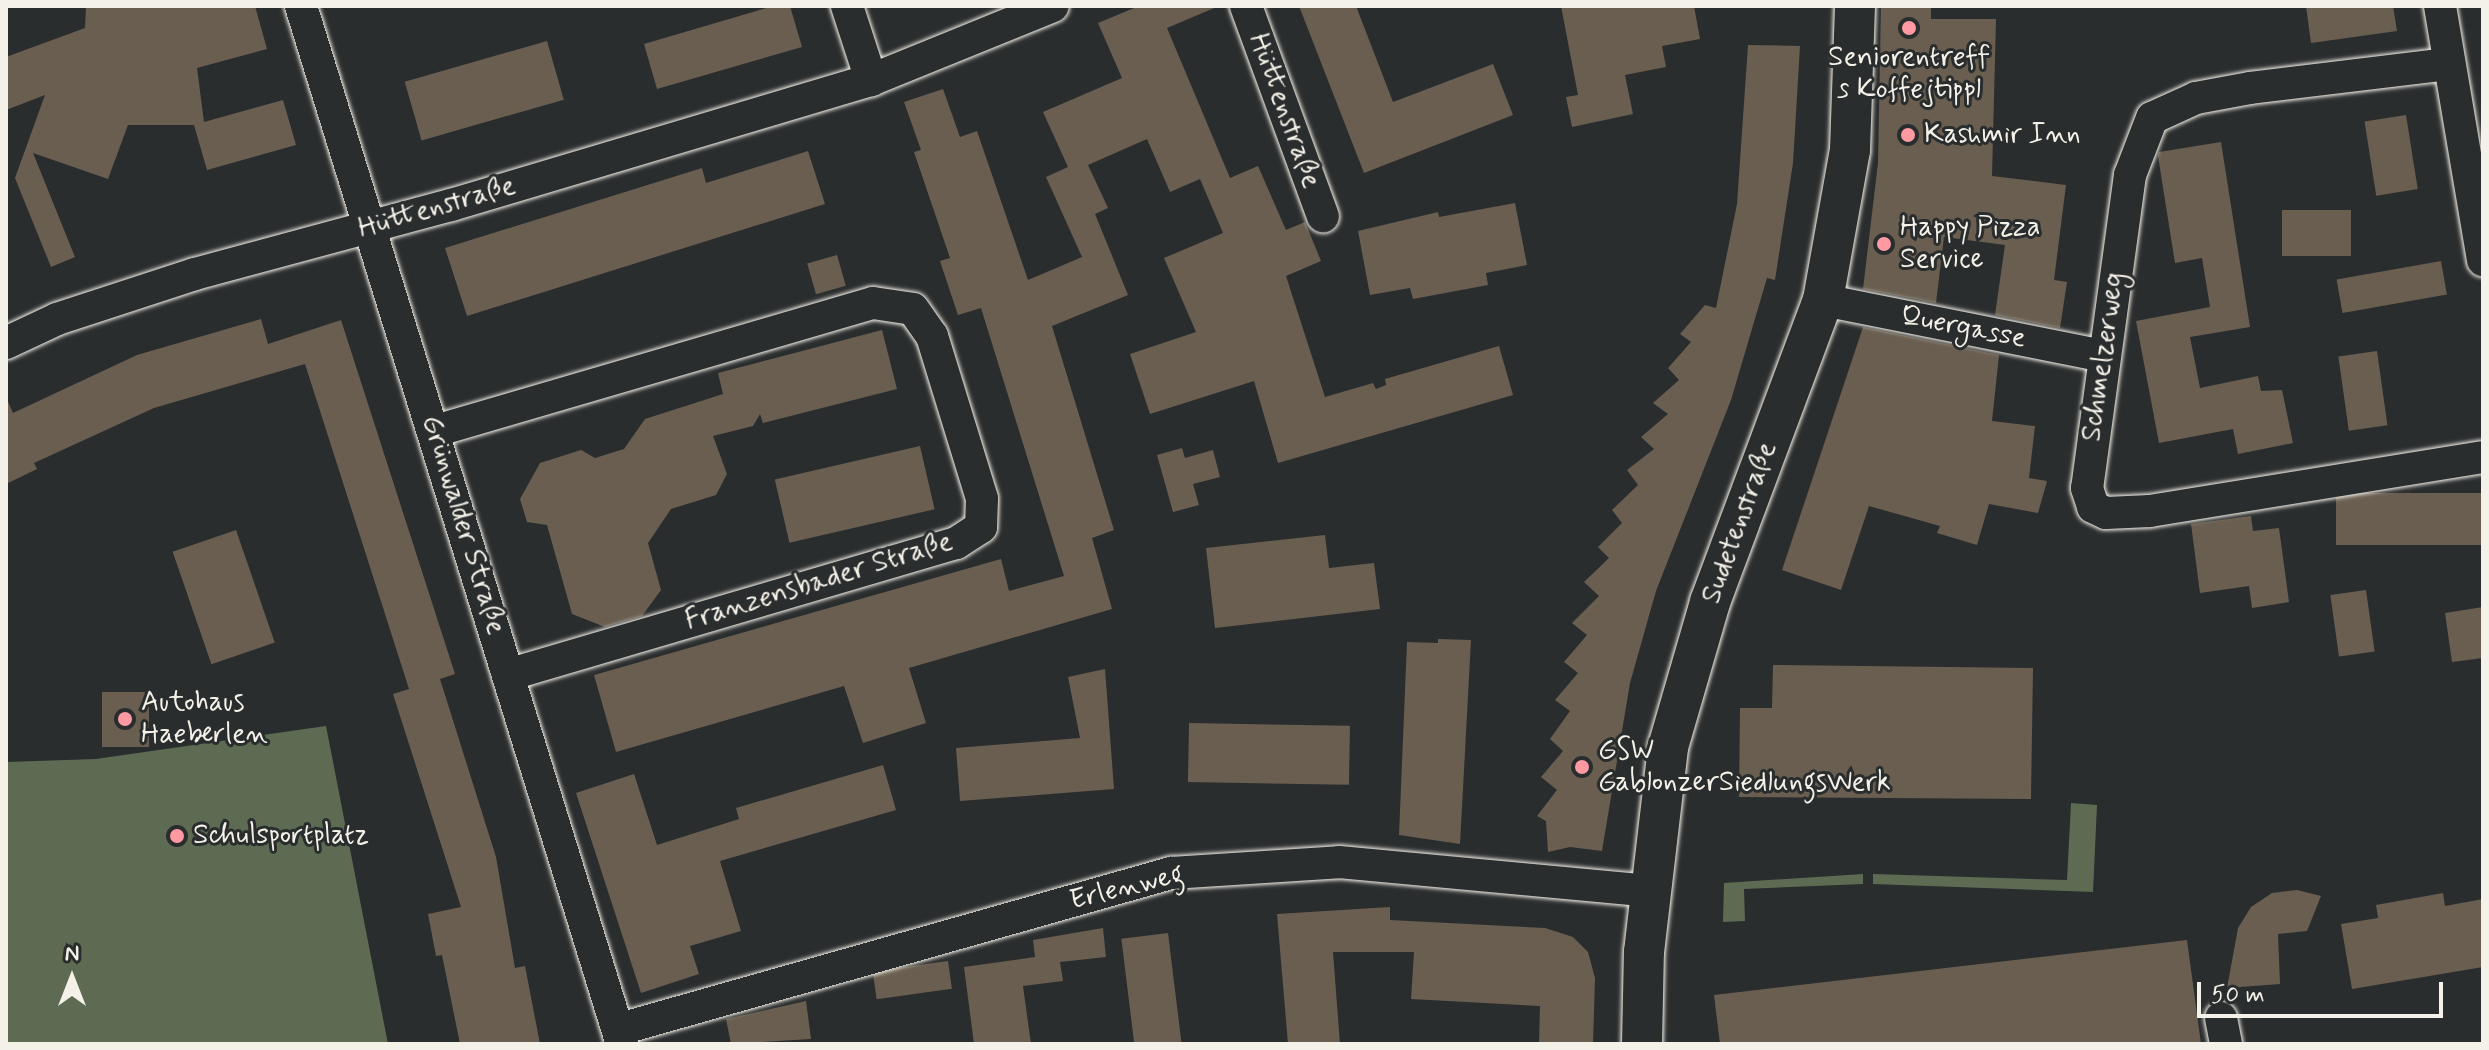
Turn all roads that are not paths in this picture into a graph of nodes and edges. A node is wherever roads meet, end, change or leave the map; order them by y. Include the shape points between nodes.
1 (301, 6) edge
2 (847, 6) edge
3 (1053, 6) edge
4 (1246, 6) edge
5 (1855, 6) edge
6 (2440, 6) edge
7 (2448, 64) junction
8 (871, 80) junction
9 (1323, 216) dead end
10 (371, 228) junction
11 (2483, 260) edge
12 (1823, 300) junction
13 (6, 343) edge
14 (2103, 356) junction
15 (435, 431) junction
16 (2483, 457) edge
17 (508, 675) junction
18 (1650, 891) junction
19 (621, 1036) edge
20 (1642, 1044) edge

1 - 10 street, Grünwalder Straße
2 - 8 street
3 - 8 street, Hüttenstraße
4 - 9 street, Hüttenstraße
5 - 12 street, Sudetenstraße via 1850,150
6 - 7 street
7 - 11 street
7 - 14 street, Schmelzerweg via 2250,88 2196,98 2152,118 2130,175
8 - 10 street, Hüttenstraße
10 - 13 street, Hüttenstraße via 195,274 57,319
10 - 15 street, Grünwalder Straße
12 - 14 street, Quergasse
12 - 18 street, Sudetenstraße via 1690,662 1668,747
14 - 16 street, Schmelzerweg via 2087,488 2093,507 2106,513 2150,511
15 - 17 street, Grünwalder Straße
15 - 17 street, Franzensbader Straße via 873,303 913,309 932,336 982,499 981,527 956,543
17 - 19 street, Grünwalder Straße
18 - 19 street, Erlenweg via 1339,862 1171,873
18 - 20 street, Sudetenstraße

